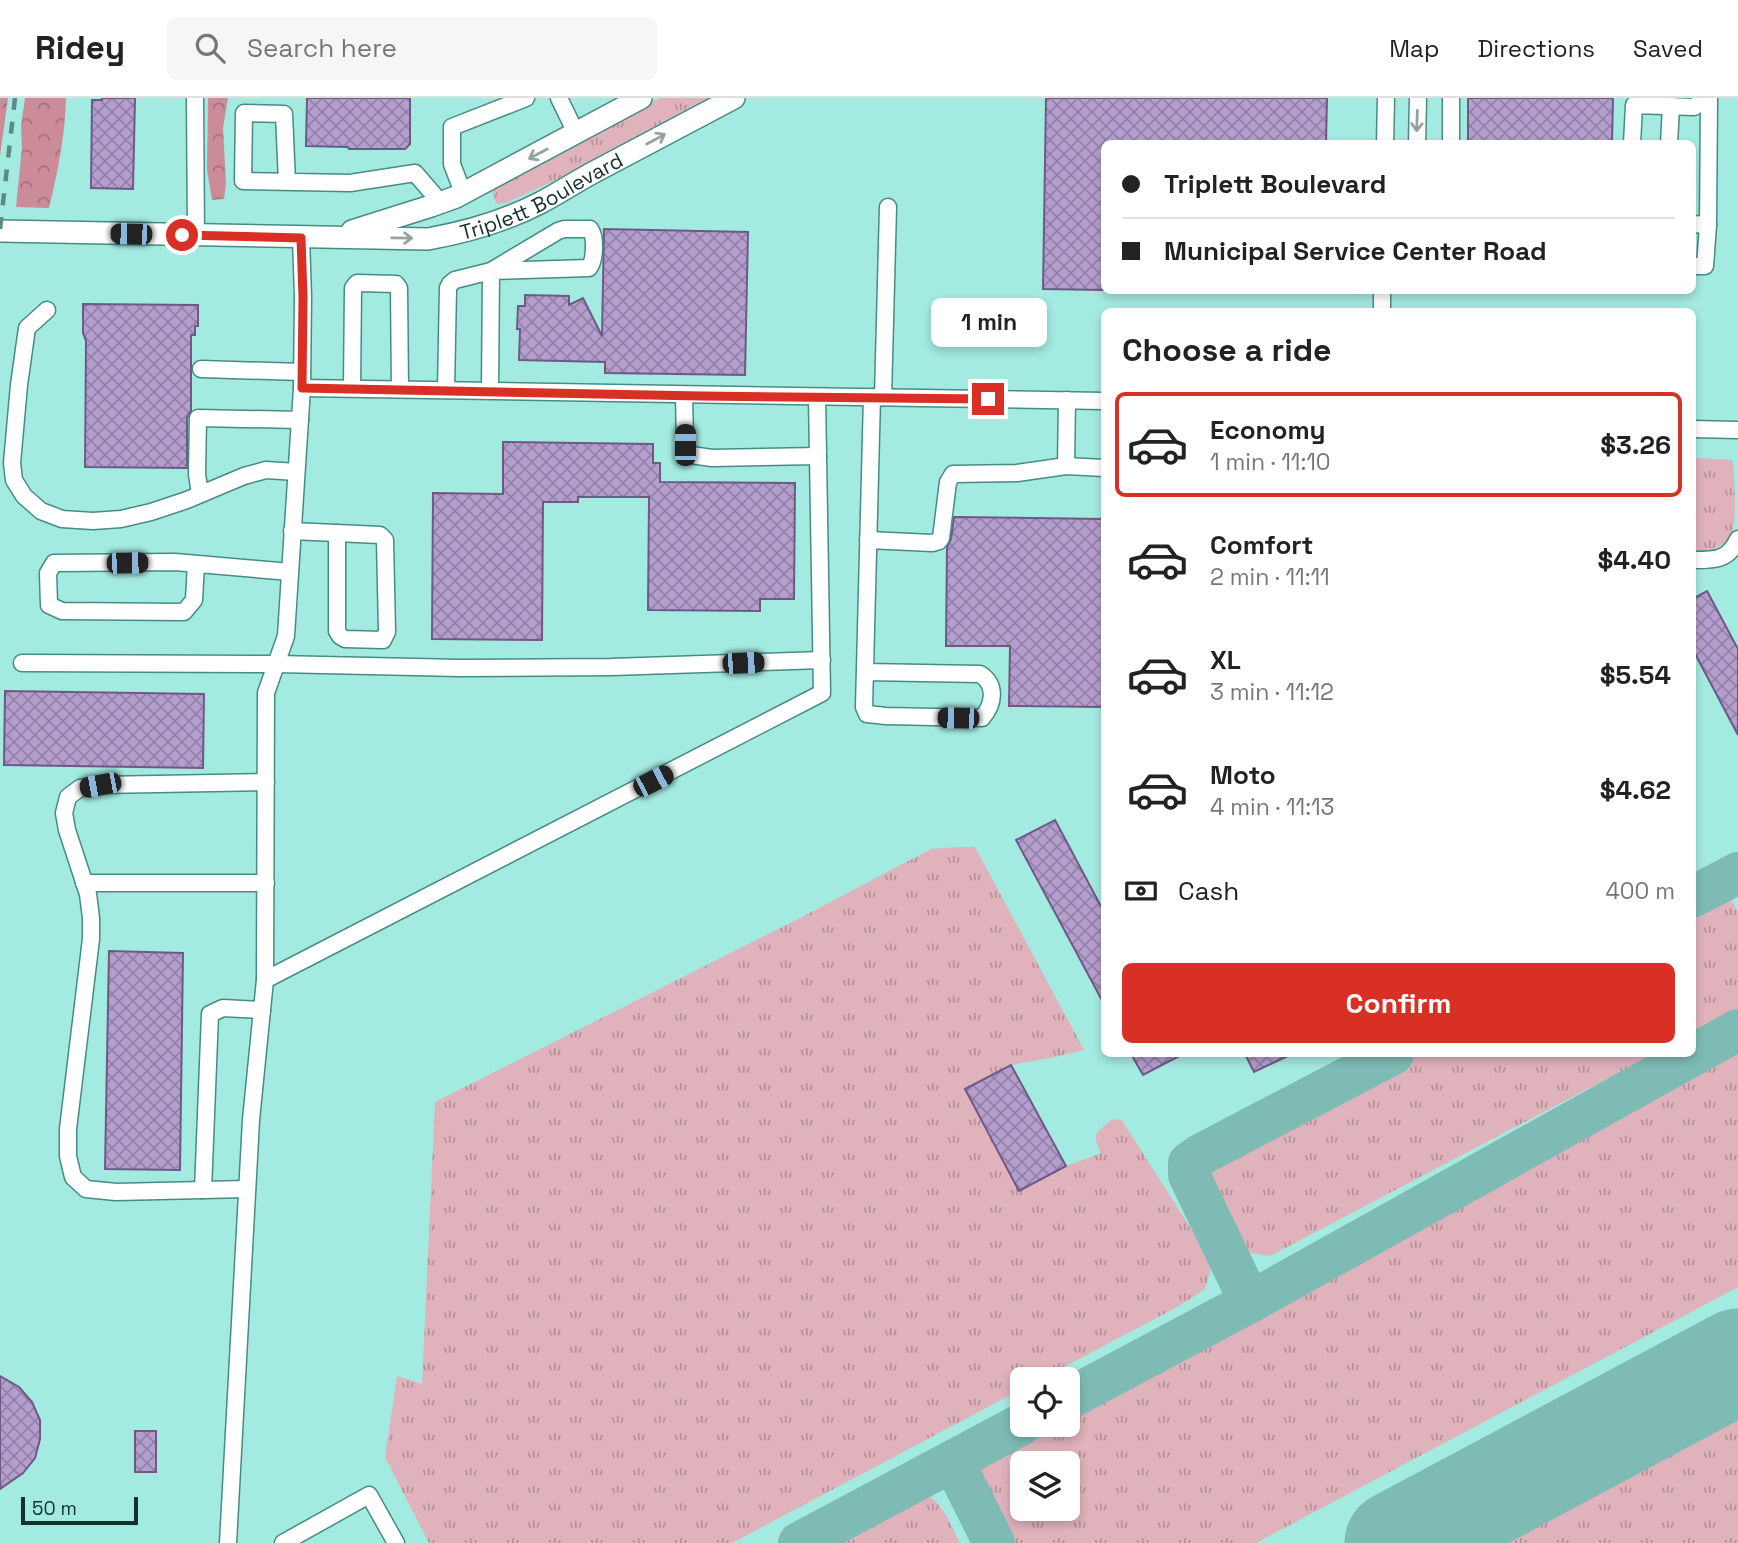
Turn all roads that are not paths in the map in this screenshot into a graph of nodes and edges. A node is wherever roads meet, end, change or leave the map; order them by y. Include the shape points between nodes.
1 (195, 98) edge
2 (526, 98) edge
3 (559, 98) edge
4 (641, 98) edge
5 (734, 98) edge
6 (1386, 98) edge
7 (1418, 98) edge
8 (1451, 98) edge
9 (1708, 98) edge
10 (1671, 106) junction
11 (576, 133) junction
12 (1385, 140) edge
13 (1417, 140) edge
14 (1451, 140) edge
15 (1632, 140) edge
16 (1669, 140) edge
17 (286, 182) junction
18 (463, 193) junction
19 (440, 203) junction
20 (888, 207) dead end
21 (1700, 225) edge
22 (0, 231) edge
23 (196, 236) junction
24 (333, 237) junction
25 (301, 238) junction
26 (1696, 266) edge
27 (491, 271) junction
28 (47, 310) dead end
29 (201, 369) dead end
30 (302, 380) junction
31 (352, 388) junction
32 (400, 389) junction
33 (446, 390) junction
34 (489, 390) junction
35 (684, 395) junction
36 (817, 397) junction
37 (877, 397) junction
38 (1067, 400) junction
39 (1101, 401) edge
40 (300, 420) junction
41 (1696, 429) edge
42 (1738, 430) edge
43 (818, 456) junction
44 (1066, 466) junction
45 (1101, 468) edge
46 (296, 472) junction
47 (200, 494) junction
48 (292, 531) junction
49 (337, 533) junction
50 (1738, 539) edge
51 (868, 540) junction
52 (1696, 560) edge
53 (196, 564) junction
54 (290, 572) junction
55 (822, 660) junction
56 (22, 663) dead end
57 (276, 664) junction
58 (865, 671) junction
59 (266, 782) junction
60 (84, 883) junction
61 (266, 883) junction
62 (265, 980) junction
63 (262, 1010) junction
64 (247, 1189) junction
65 (203, 1190) junction
66 (228, 1543) edge
67 (283, 1543) edge
68 (396, 1543) edge

1 - 23 street
2 - 18 street via 452,127 452,164
3 - 11 street
4 - 11 main road, Triplett Boulevard
24 -> 5 main road, Triplett Boulevard via 428,239 508,218
6 - 12 street
7 -> 13 street
8 - 14 street
9 - 10 street via 1694,107
9 - 21 street
10 - 15 street via 1634,105
10 - 16 street
11 -> 18 main road, Triplett Boulevard
17 - 17 street via 243,181 244,113 284,114
17 - 19 street via 350,183 415,173
18 - 19 main road, Triplett Boulevard
19 - 24 main road, Triplett Boulevard
20 - 37 street
21 - 26 street via 1705,266
22 - 23 main road, Triplett Boulevard
23 - 25 main road, Triplett Boulevard
24 - 25 main road, Triplett Boulevard
25 - 30 street
27 - 27 street via 564,229 593,230 589,268
27 - 33 street via 455,279 448,288
27 - 34 street
28 - 47 street via 27,328 19,385 12,463 14,480 24,496 41,511 62,519 93,521 151,512
29 - 30 street
30 - 31 street
30 - 40 street
31 - 32 street
31 - 32 street via 353,288 357,283 396,284 399,288
32 - 33 street
33 - 34 street
34 - 35 street
35 - 36 street
35 - 43 street via 685,445 691,455
36 - 37 street
36 - 43 street
37 - 38 street
37 - 51 street
38 - 39 street
38 - 44 street
40 - 46 street
40 - 47 street via 198,418
41 - 42 street
43 - 55 street
44 - 45 street
44 - 51 street via 1017,473 953,474 939,541
46 - 47 street via 244,476
46 - 48 street
48 - 49 street
48 - 54 street
49 - 49 street via 380,535 385,540 387,632 383,640 345,639 337,631
50 - 52 street via 1732,550 1718,559
51 - 58 street
53 - 53 street via 54,564 48,573 49,604 62,611 184,612 194,600
53 - 54 street
54 - 57 street via 286,636
55 - 57 street via 611,667
55 - 62 street via 822,693
56 - 57 street
57 - 59 street via 266,693
58 - 58 street via 867,714 982,718 989,710 989,679 980,674
59 - 60 street via 80,788 68,797 64,813
59 - 61 street
60 - 61 street
60 - 65 street via 91,939 68,1129 73,1177 86,1189 116,1192
61 - 62 street
62 - 63 street
63 - 64 street
63 - 65 street via 223,1009 210,1014
64 - 65 street
64 - 66 street
67 - 68 street via 369,1495

